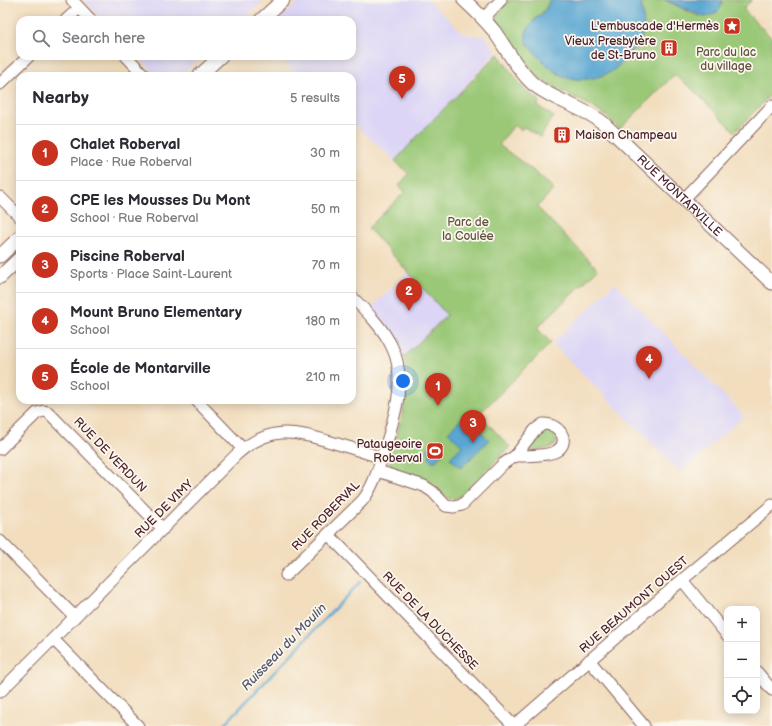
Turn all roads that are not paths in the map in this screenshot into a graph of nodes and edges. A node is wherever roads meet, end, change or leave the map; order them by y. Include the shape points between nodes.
1 (283, 0) edge
2 (464, 0) edge
3 (501, 0) edge
4 (76, 4) edge
5 (68, 16) edge
6 (88, 16) edge
7 (265, 16) edge
8 (483, 19) junction
9 (25, 60) edge
10 (130, 60) edge
11 (217, 60) edge
12 (142, 72) edge
13 (203, 72) edge
14 (0, 84) edge
15 (772, 106) edge
16 (0, 197) edge
17 (684, 199) junction
18 (16, 213) edge
19 (16, 241) edge
20 (0, 256) edge
21 (16, 262) edge
22 (0, 277) edge
23 (772, 283) edge
24 (356, 301) edge
25 (200, 404) edge
26 (0, 449) edge
27 (243, 449) junction
28 (515, 456) dead end
29 (382, 458) junction
30 (378, 471) junction
31 (772, 505) edge
32 (163, 529) junction
33 (328, 534) junction
34 (0, 541) edge
35 (286, 575) dead end
36 (682, 580) junction
37 (75, 617) junction
38 (724, 631) edge
39 (53, 639) junction
40 (589, 660) junction
41 (760, 676) edge
42 (772, 690) edge
43 (0, 692) edge
44 (138, 726) edge
45 (514, 726) edge
46 (644, 726) edge

1 - 7 street
2 - 8 street, RUE MONTARVILLE
3 - 8 street
4 - 5 street
4 - 6 street
8 - 17 street, RUE MONTARVILLE via 533,83 602,122
9 - 14 street
10 - 12 street
11 - 13 street
15 - 17 street
16 - 18 street
17 - 23 street, RUE MONTARVILLE
19 - 20 street
21 - 22 street
24 - 29 street, RUE ROBERVAL via 377,324 398,362 397,407
25 - 27 street
26 - 32 street, RUE DE VERDUN via 37,413 44,410
27 - 29 street, RUE DE VIMY via 265,436 292,432
27 - 32 street, RUE DE VIMY
28 - 30 street via 503,464 462,505 454,507 444,504 424,486
29 - 30 street, RUE ROBERVAL
30 - 33 street, RUE ROBERVAL via 369,493
31 - 36 street, RUE BEAUMONT OUEST
32 - 37 street, RUE DE VIMY
33 - 35 street, RUE ROBERVAL
33 - 45 street, RUE DE LA DUCHESSE
34 - 37 street
36 - 38 street
36 - 40 street, RUE BEAUMONT OUEST
37 - 39 street, RUE DE VIMY
39 - 43 street, RUE DE VIMY
39 - 44 street
40 - 45 street, RUE BEAUMONT OUEST
40 - 46 street
41 - 42 street

